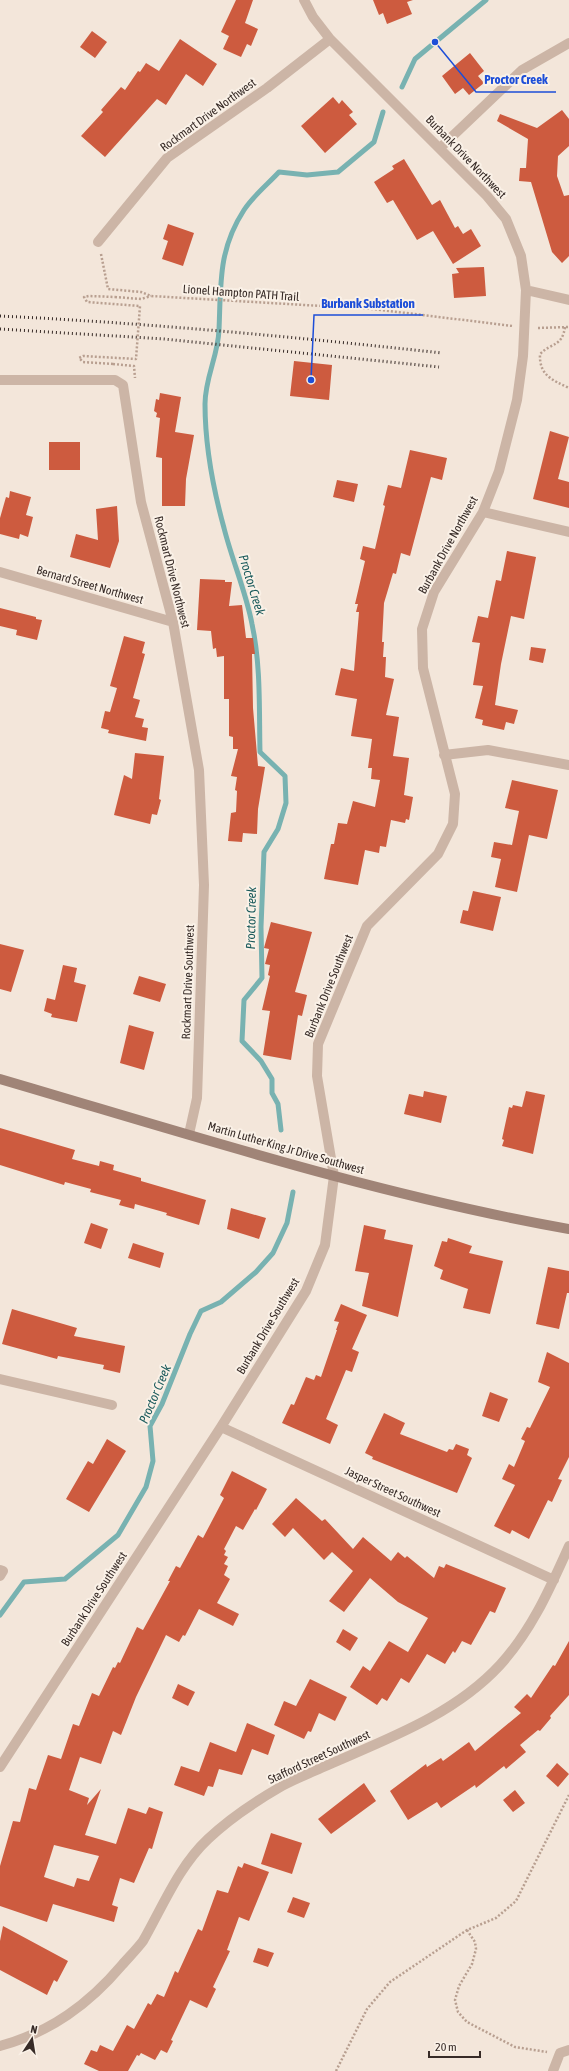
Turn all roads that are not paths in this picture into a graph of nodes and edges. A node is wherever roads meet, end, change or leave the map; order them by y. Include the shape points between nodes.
1 (304, 0) edge
2 (330, 39) junction
3 (569, 43) edge
4 (440, 148) junction
5 (98, 242) road end
6 (526, 290) junction
7 (569, 300) edge
8 (0, 380) edge
9 (483, 512) junction
10 (569, 532) edge
11 (0, 572) edge
12 (173, 622) junction
13 (444, 755) junction
14 (569, 765) edge
15 (453, 824) joint
16 (202, 829) joint
17 (0, 1079) edge
18 (189, 1134) junction
19 (334, 1176) junction
20 (569, 1229) edge
21 (0, 1379) edge
22 (112, 1405) dead end
23 (221, 1427) junction
24 (569, 1546) edge
25 (554, 1580) junction
26 (0, 1767) edge
27 (0, 2046) edge
28 (564, 2052) edge
29 (553, 2071) edge

1 - 2 street, Burbank Drive Northwest
2 - 4 street, Burbank Drive Northwest
2 - 5 street, Rockmart Drive Northwest via 267,88 167,158
3 - 4 street via 522,70
4 - 6 street, Burbank Drive Northwest via 506,219 521,256
6 - 7 street
6 - 9 street, Burbank Drive Northwest via 523,356 517,400 499,471
8 - 12 street, Rockmart Drive Northwest via 114,380 123,386 141,502
9 - 10 street
9 - 13 street, Burbank Drive Northwest via 434,592 422,629 423,668
11 - 12 street, Bernard Street Northwest
12 - 16 street, Rockmart Drive Northwest via 199,770
13 - 14 street via 488,750
13 - 15 street, Burbank Drive Northwest via 455,794
15 - 19 street, Burbank Drive Southwest via 438,854 367,926 318,1044 317,1076
16 - 18 street, Rockmart Drive Southwest via 204,885 197,1098
17 - 18 main road, Martin Luther King Jr Drive Southwest
18 - 19 main road, Martin Luther King Jr Drive Southwest
19 - 20 main road, Martin Luther King Jr Drive Southwest via 519,1220
19 - 23 street, Burbank Drive Southwest via 325,1245 306,1291
21 - 22 street
23 - 25 street, Jasper Street Southwest
23 - 26 street, Burbank Drive Southwest
24 - 25 street, Stafford Street Southwest
25 - 27 street, Stafford Street Southwest via 520,1640 500,1665 474,1690 424,1722 283,1786 230,1820 188,1861 141,1943 101,1990 74,2012 43,2030
28 - 29 street

